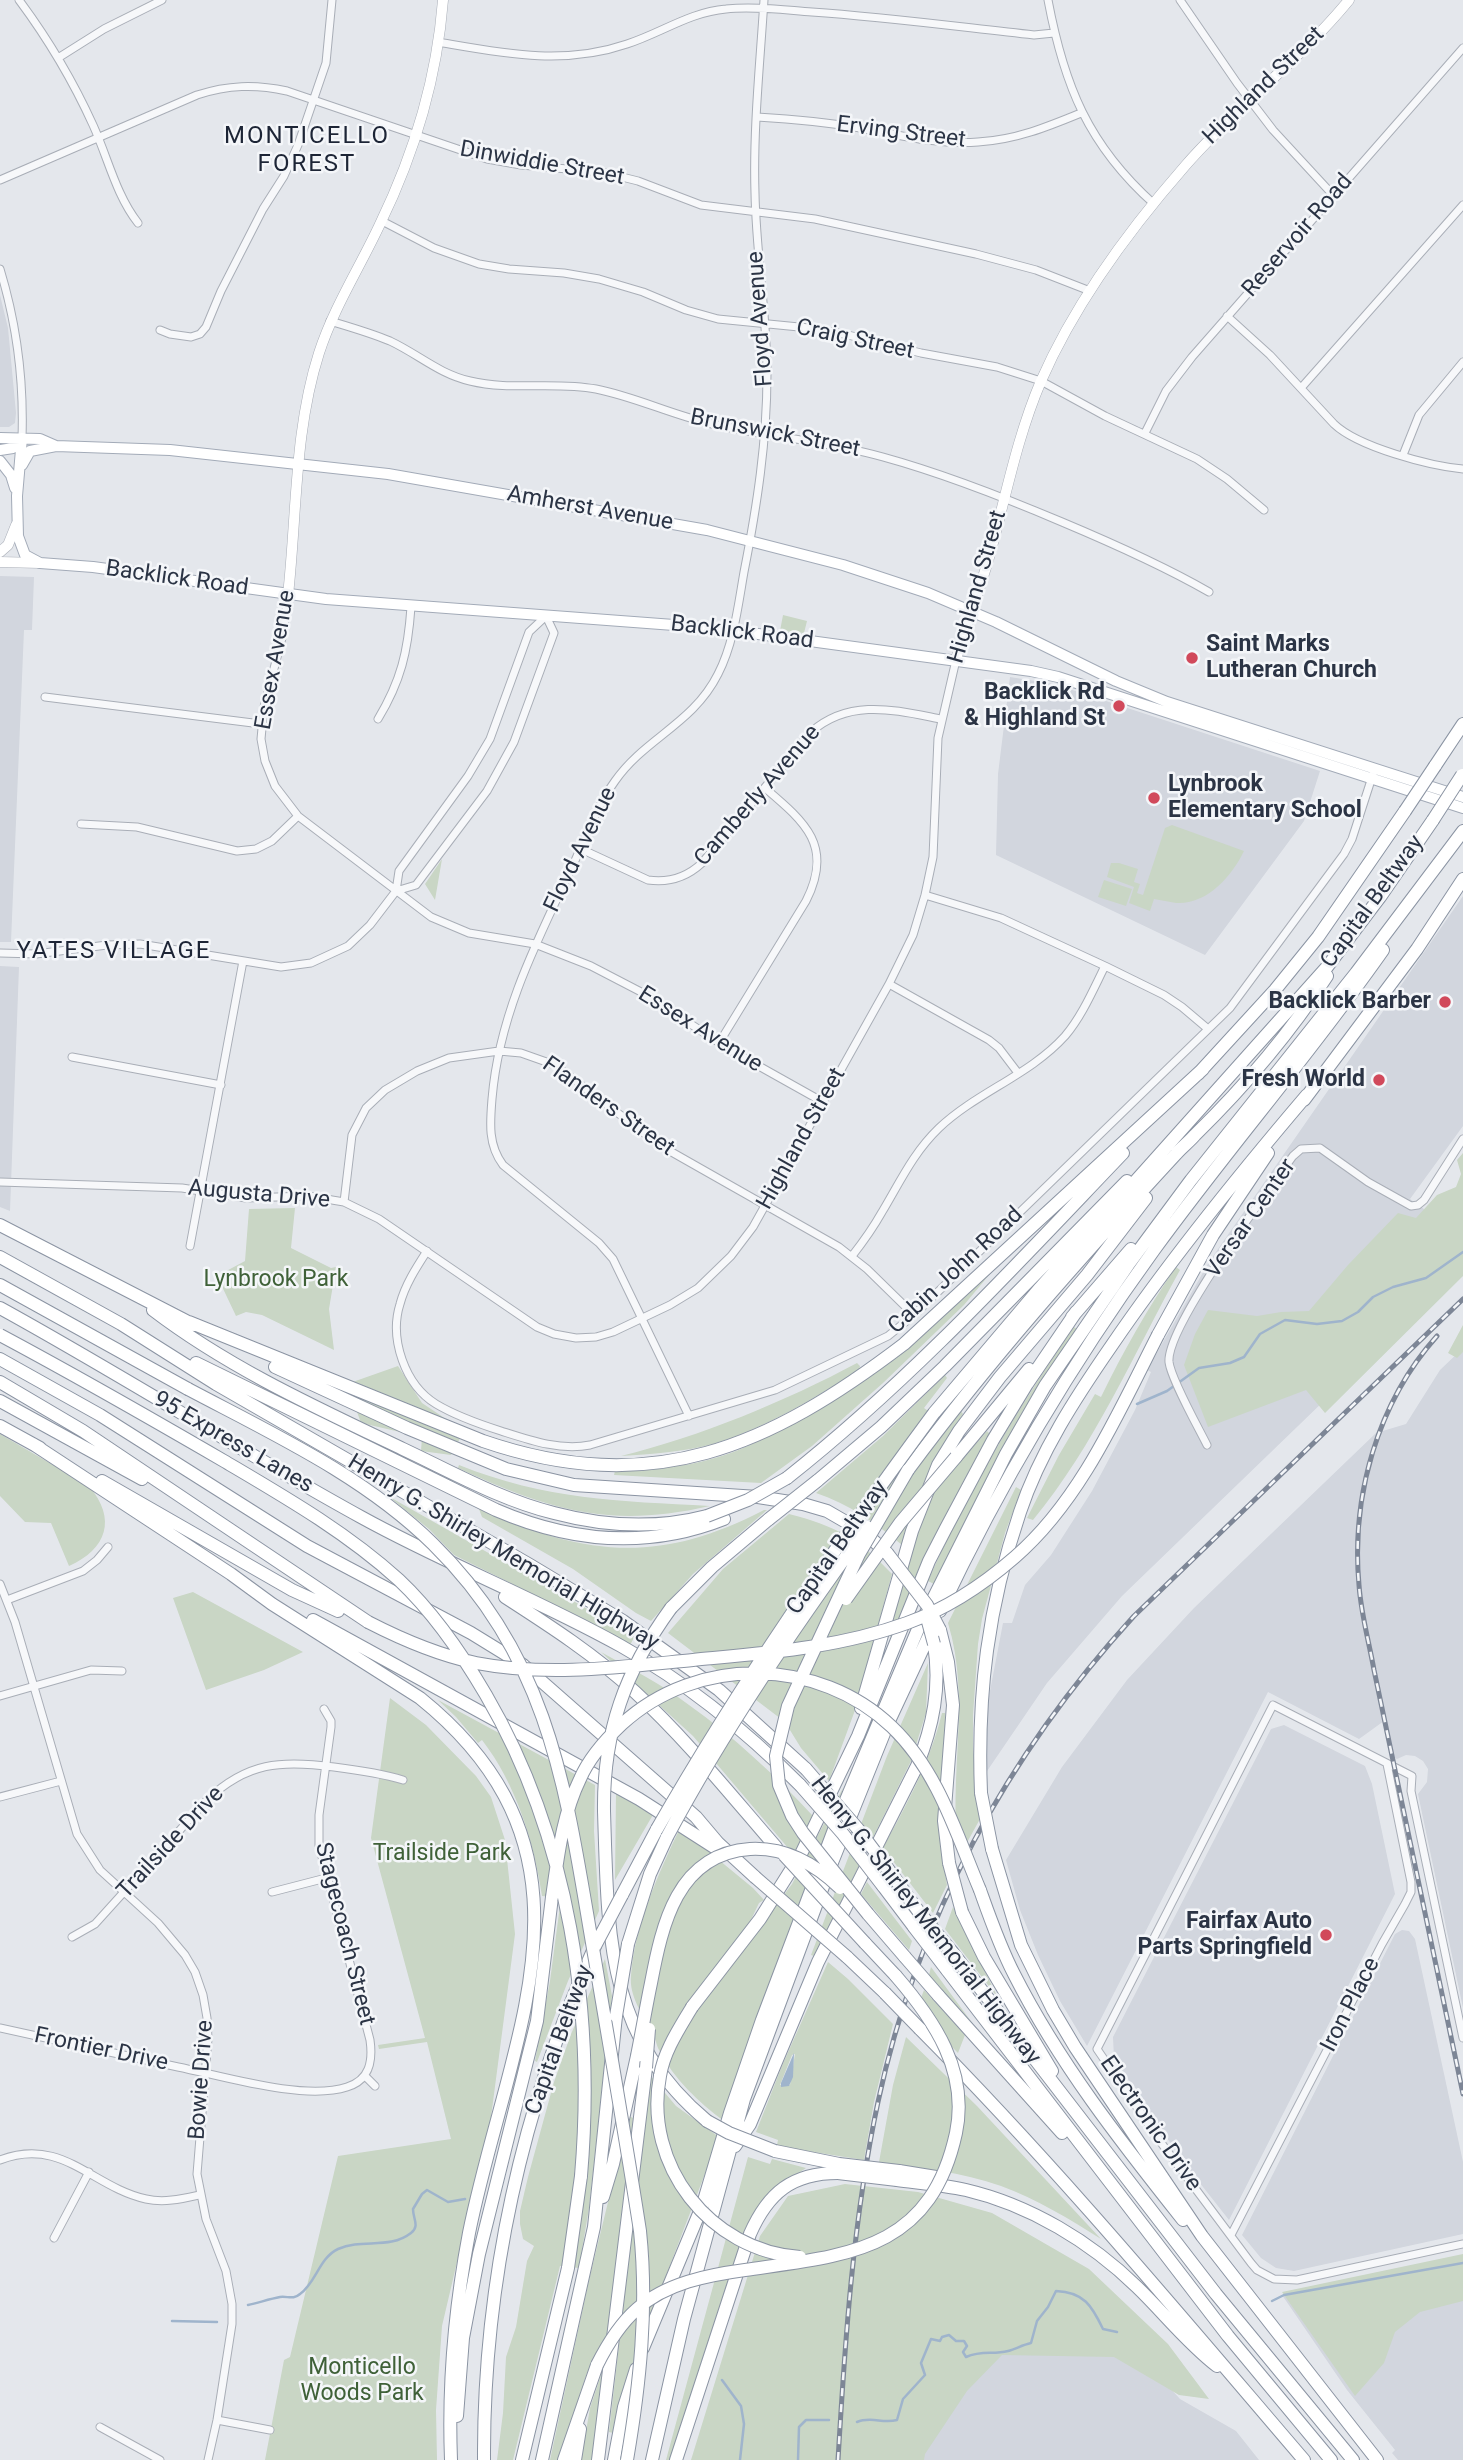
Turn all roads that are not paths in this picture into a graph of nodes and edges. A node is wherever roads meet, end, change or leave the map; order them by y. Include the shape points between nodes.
1 (19, 0) edge
2 (162, 0) edge
3 (332, 0) edge
4 (443, 0) edge
5 (764, 0) edge
6 (1048, 0) edge
7 (1349, 0) edge
8 (1183, 1) edge
9 (151, 2) edge
10 (763, 9) junction
11 (1054, 33) junction
12 (438, 42) junction
13 (1463, 48) edge
14 (58, 58) junction
15 (1249, 99) junction
16 (314, 100) junction
17 (1081, 113) junction
18 (757, 117) junction
19 (415, 136) junction
20 (99, 138) junction
21 (3, 178) edge
22 (1333, 195) junction
23 (1154, 204) junction
24 (1463, 205) edge
25 (755, 212) junction
26 (382, 221) junction
27 (138, 223) dead end
28 (0, 269) edge
29 (1090, 291) junction
30 (1227, 316) junction
31 (330, 321) junction
32 (764, 324) junction
33 (160, 330) dead end
34 (1463, 362) edge
35 (1041, 381) junction
36 (1301, 388) junction
37 (765, 433) junction
38 (1145, 433) junction
39 (0, 438) edge
40 (22, 438) junction
41 (56, 446) junction
42 (0, 450) edge
43 (1402, 455) junction
44 (0, 461) edge
45 (299, 463) junction
46 (1463, 469) edge
47 (20, 471) junction
48 (17, 496) junction
49 (1004, 497) junction
50 (1264, 510) dead end
51 (16, 526) junction
52 (750, 541) junction
53 (0, 552) edge
54 (0, 562) edge
55 (40, 563) junction
56 (1209, 592) dead end
57 (288, 595) junction
58 (411, 607) junction
59 (972, 611) junction
60 (546, 616) junction
61 (733, 630) junction
62 (956, 660) junction
63 (1152, 696) joint
64 (45, 697) dead end
65 (378, 719) dead end
66 (941, 719) junction
67 (261, 724) junction
68 (1463, 724) edge
69 (1462, 774) edge
70 (1373, 775) junction
71 (765, 788) junction
72 (1463, 797) edge
73 (1463, 808) edge
74 (298, 816) junction
75 (81, 824) dead end
76 (1463, 831) edge
77 (580, 849) junction
78 (1463, 879) edge
79 (396, 891) junction
80 (925, 895) junction
81 (1380, 897) junction
82 (536, 944) junction
83 (0, 953) edge
84 (243, 961) junction
85 (1105, 966) junction
86 (889, 984) junction
87 (1208, 1029) junction
88 (719, 1043) junction
89 (499, 1051) junction
90 (72, 1057) dead end
91 (1203, 1069) junction
92 (1018, 1073) junction
93 (221, 1085) junction
94 (1307, 1095) junction
95 (823, 1102) junction
96 (1188, 1123) junction
97 (1195, 1135) junction
98 (1463, 1139) edge
99 (1191, 1180) junction
100 (0, 1182) edge
101 (200, 1191) junction
102 (344, 1202) junction
103 (766, 1206) junction
104 (0, 1225) edge
105 (190, 1246) dead end
106 (427, 1251) junction
107 (852, 1256) junction
108 (0, 1257) edge
109 (0, 1285) edge
110 (127, 1291) junction
111 (0, 1308) edge
112 (1076, 1312) junction
113 (914, 1315) junction
114 (643, 1318) junction
115 (189, 1322) junction
116 (121, 1324) junction
117 (0, 1335) edge
118 (0, 1359) edge
119 (0, 1382) edge
120 (0, 1401) edge
121 (688, 1416) junction
122 (939, 1417) junction
123 (0, 1426) edge
124 (33, 1444) junction
125 (1207, 1445) dead end
126 (908, 1470) junction
127 (787, 1478) junction
128 (212, 1519) junction
129 (108, 1547) dead end
130 (230, 1573) junction
131 (469, 1573) junction
132 (907, 1578) junction
133 (0, 1584) edge
134 (7, 1600) junction
135 (368, 1622) junction
136 (818, 1644) junction
137 (122, 1671) dead end
138 (34, 1686) junction
139 (0, 1696) edge
140 (324, 1709) dead end
141 (850, 1749) junction
142 (1387, 1763) junction
143 (326, 1766) junction
144 (403, 1780) dead end
145 (61, 1781) junction
146 (0, 1797) edge
147 (662, 1833) junction
148 (755, 1877) junction
149 (326, 1878) junction
150 (124, 1892) junction
151 (272, 1892) dead end
152 (869, 1914) junction
153 (72, 1937) dead end
154 (657, 1955) junction
155 (0, 2028) edge
156 (1463, 2038) edge
157 (205, 2073) junction
158 (365, 2076) junction
159 (375, 2085) dead end
160 (1061, 2095) junction
161 (727, 2158) junction
162 (0, 2160) edge
163 (838, 2169) junction
164 (89, 2172) junction
165 (199, 2195) junction
166 (1121, 2198) junction
167 (594, 2227) junction
168 (1231, 2235) junction
169 (1202, 2236) junction
170 (54, 2238) dead end
171 (1463, 2244) edge
172 (824, 2258) junction
173 (597, 2365) junction
174 (1236, 2380) junction
175 (217, 2420) junction
176 (100, 2427) dead end
177 (270, 2430) dead end
178 (160, 2460) edge
179 (208, 2460) edge
180 (451, 2460) edge
181 (456, 2460) edge
182 (484, 2460) edge
183 (522, 2460) edge
184 (542, 2460) edge
185 (564, 2460) edge
186 (575, 2460) edge
187 (598, 2460) edge
188 (614, 2460) edge
189 (627, 2460) edge
190 (652, 2460) edge
191 (677, 2460) edge
192 (1304, 2460) edge
193 (1331, 2460) edge
194 (1353, 2460) edge
195 (1377, 2460) edge

1 - 14 street
2 - 9 street
3 - 16 street via 326,62
4 - 12 street, Essex Avenue
5 - 10 street, Floyd Avenue
6 - 11 street
7 - 15 street, Highland Street
8 - 15 street
9 - 14 street
10 - 11 street via 1034,35
10 - 12 street via 704,12 626,45 573,56 524,56
10 - 18 street, Floyd Avenue
11 - 17 street
12 - 19 street, Essex Avenue
13 - 22 street, Reservoir Road
14 - 20 street
15 - 22 street
15 - 23 street, Highland Street
16 - 19 street, Dinwiddie Street
16 - 20 street, Dinwiddie Street via 267,87 222,88
16 - 33 street via 290,164 243,247 206,327 191,337
17 - 18 street, Erving Street via 1028,134 963,143
17 - 23 street via 1112,162
18 - 25 street, Floyd Avenue
19 - 25 street, Dinwiddie Street via 487,159 602,172 701,205
19 - 26 street, Essex Avenue
20 - 21 street, Dinwiddie Street
20 - 27 street via 125,206
22 - 30 street, Reservoir Road
23 - 29 street, Highland Street
24 - 36 street
25 - 29 street, Dinwiddie Street via 815,219 976,254
25 - 32 street, Floyd Avenue
26 - 31 street, Essex Avenue
26 - 32 street, Craig Street via 434,248 479,264 598,279 704,316
28 - 40 street via 18,347
29 - 35 street, Highland Street
30 - 36 street
30 - 38 street, Reservoir Road via 1176,376
31 - 37 street, Brunswick Street via 390,341 436,369 468,381 593,388 699,421
31 - 45 street, Essex Avenue via 313,372
32 - 35 street, Craig Street via 844,334
32 - 37 street, Floyd Avenue
34 - 43 street via 1419,415
35 - 38 street, Craig Street
35 - 49 street, Highland Street
36 - 43 street via 1345,433
37 - 49 street, Brunswick Street via 882,456
37 - 52 street, Floyd Avenue
38 - 50 street, Craig Street via 1214,469
39 - 40 main road, Amherst Avenue
40 - 41 main road, Amherst Avenue
40 - 42 main road via 13,448
40 - 47 main road
41 - 45 main road, Amherst Avenue via 170,450
41 - 47 main road via 26,454
43 - 46 street
44 - 48 main road via 11,475
45 - 52 main road, Amherst Avenue via 555,502
45 - 57 street, Essex Avenue
47 - 48 main road
48 - 51 main road
49 - 56 street, Brunswick Street via 1151,561
49 - 59 street, Highland Street
51 - 53 street
51 - 55 main road via 22,551
52 - 59 main road, Amherst Avenue via 866,572
52 - 61 street, Floyd Avenue
54 - 55 street, Backlick Road
55 - 57 main road, Backlick Road
57 - 58 main road, Backlick Road
57 - 67 street, Essex Avenue
58 - 60 main road, Backlick Road
58 - 65 street via 403,667
59 - 62 street, Highland Street
59 - 63 main road, Amherst Avenue
60 - 61 main road, Backlick Road
60 - 79 street via 529,632 490,739 399,872
60 - 79 street via 554,633 514,743 479,802 416,885
61 - 62 main road, Backlick Road
61 - 77 street, Floyd Avenue via 725,660 709,691 683,720 623,770
62 - 66 street, Highland Street
62 - 70 main road, Backlick Road via 1058,677
63 - 70 main road, Backlick Road
64 - 67 street
66 - 71 street, Camberly Avenue via 868,709 840,713 811,732
66 - 80 street, Highland Street via 936,836
67 - 74 street, Essex Avenue via 270,774
68 - 91 highway, bridge via 1318,937
69 - 81 highway, Capital Beltway, bridge
70 - 72 main road, Backlick Road
70 - 73 main road, Backlick Road
70 - 87 street, Cabin John Road via 1344,853 1239,997
71 - 77 street, Camberly Avenue via 702,863 678,878 648,880
71 - 88 street via 808,829 818,869 806,901
74 - 75 street via 272,841 237,851 137,827
74 - 79 street, Essex Avenue
76 - 99 highway
76 - 161 highway, Capital Beltway via 1349,998 1223,1158 1108,1316 1000,1492 888,1721 744,2099
77 - 82 street, Floyd Avenue
78 - 94 highway
79 - 82 street, Essex Avenue via 447,925
79 - 84 street via 362,934 331,956 290,967
80 - 85 street via 1001,918
80 - 86 street, Highland Street
81 - 96 highway, Capital Beltway via 1327,967
81 - 97 highway via 1297,1020
82 - 88 street, Essex Avenue via 617,979
82 - 89 street, Floyd Avenue via 513,997
83 - 84 street via 140,944
84 - 93 street
85 - 87 street via 1164,995
85 - 92 street via 1069,1031
86 - 92 street via 989,1040
86 - 95 street, Highland Street
87 - 113 street, Cabin John Road
88 - 95 street, Essex Avenue
89 - 102 street, Flanders Street via 435,1063 401,1079 374,1100 352,1135
89 - 103 street, Flanders Street via 555,1065 661,1146
89 - 114 street, Floyd Avenue via 490,1131 499,1160 607,1251
90 - 93 street
91 - 115 highway via 904,1344 804,1412 761,1434 704,1454 653,1464 607,1466 531,1456 483,1441
91 - 127 highway via 931,1352
92 - 107 street via 954,1115 923,1144
93 - 101 street
94 - 135 highway, bridge via 1230,1207 1092,1459 1043,1528 1016,1556 955,1600 909,1622 843,1642 625,1667 545,1670 449,1657
94 - 169 highway, bridge via 1162,1274 1088,1380 1047,1450 1020,1509 1000,1576 981,1683 981,1793 992,1849 1021,1945 1053,2010
95 - 103 street, Highland Street
96 - 122 highway, Capital Beltway via 968,1371
96 - 163 highway, bridge via 1102,1203 881,1427 712,1567 671,1608 645,1646 618,1704 606,1766 604,1811 611,1927 628,2015 653,2062 707,2121 775,2151
97 - 122 highway
97 - 141 highway via 1000,1377 938,1465 912,1531
98 - 125 street, Versar Center via 1424,1200 1411,1206 1320,1148 1301,1149 1293,1156 1244,1222 1170,1350 1174,1377
99 - 112 highway
99 - 188 highway via 1045,1386 918,1629 838,1819 762,2020 703,2204 635,2370
100 - 101 street, Augusta Drive
101 - 102 street, Augusta Drive
101 - 105 street
102 - 106 street, Augusta Drive via 369,1212
103 - 107 street, Flanders Street
103 - 114 street, Highland Street via 745,1239 712,1276 681,1299
104 - 110 highway
106 - 114 street, Augusta Drive via 554,1334 596,1337
106 - 121 street, Cabin John Road via 400,1304 397,1330 407,1371 436,1404 494,1429 571,1447
107 - 113 street, Flanders Street
108 - 116 highway, Henry G. Shirley Memorial Highway
109 - 189 highway, bridge via 351,1479 422,1533 470,1583 518,1659 541,1708 565,1793 640,2231 645,2301
110 - 115 highway
110 - 127 highway, bridge via 237,1366 513,1500 557,1514 621,1523 672,1523 748,1500
111 - 131 highway, 95 Express Lanes via 351,1511
112 - 136 highway, bridge via 874,1557
112 - 141 highway via 993,1440 945,1530
113 - 121 street, Cabin John Road via 888,1336 775,1390
114 - 121 street, Floyd Avenue
115 - 132 highway, bridge via 360,1407 506,1469 574,1485 758,1497 827,1511 865,1533
116 - 127 highway, bridge via 537,1527 594,1538 635,1539 687,1531 724,1519
116 - 160 highway, Henry G. Shirley Memorial Highway, bridge via 623,1621 719,1690 806,1769 858,1829
117 - 183 highway, bridge via 212,1454 341,1533 378,1562 445,1632 510,1740 541,1815 561,1885 582,2026 585,2114 568,2268
118 - 148 highway via 135,1437 307,1546 523,1665 696,1816
119 - 128 highway via 83,1431
120 - 128 highway
122 - 126 highway
122 - 147 highway, Capital Beltway, bridge via 820,1570 731,1706
123 - 124 highway
124 - 130 highway
124 - 135 highway via 292,1590
126 - 136 highway, bridge via 859,1553
126 - 147 highway, bridge via 808,1608
128 - 135 highway
129 - 134 street via 83,1570
130 - 148 highway via 639,1799
130 - 180 highway via 392,1678 442,1716 499,1787 517,1823 531,1870 536,1913 534,1958 463,2270 449,2415
131 - 166 highway, bridge via 581,1625 664,1673 736,1726 800,1786 843,1834
131 - 172 highway, bridge via 574,1643 635,1692 896,1976 944,2042 958,2096 957,2126 944,2174 932,2195 892,2234 868,2247
132 - 160 highway, bridge via 940,1630 948,1662 953,1705 944,1821 962,1912 1054,2073
132 - 161 highway, bridge via 926,1612 934,1644 935,1707 925,1746 818,1962 750,2124
133 - 134 street, Bowie Drive
134 - 138 street, Bowie Drive
136 - 152 highway, bridge via 782,1722 776,1756 779,1785 803,1833
137 - 138 street via 91,1670
138 - 139 street
138 - 145 street, Bowie Drive
140 - 143 street, Stagecoach Street via 331,1727
141 - 172 highway, bridge via 788,1876 692,2007 666,2054 657,2096 659,2135 676,2178 699,2210 734,2237 773,2253
142 - 156 street via 1412,1776 1411,1791
142 - 168 street, Iron Place via 1411,1892
142 - 168 street, Electronic Drive via 1273,1705 1097,2049
143 - 144 street, Trailside Drive
143 - 149 street, Stagecoach Street via 318,1835
143 - 150 street, Trailside Drive via 275,1764 232,1779 207,1800
145 - 146 street
145 - 150 street, Bowie Drive via 83,1846
147 - 167 highway, bridge via 628,1944
147 - 182 highway, Capital Beltway, bridge via 595,1946 529,2127 498,2274
148 - 174 highway, bridge via 885,1993 987,2097
149 - 151 street
149 - 158 street, Stagecoach Street via 370,2040 371,2062
150 - 153 street, Trailside Drive via 95,1924
150 - 157 street, Bowie Drive via 171,1936 195,1972 207,2018
152 - 154 highway, bridge via 807,1862 776,1851 742,1850 705,1865 678,1892
152 - 166 highway, bridge
154 - 167 highway, bridge via 613,2164
154 - 187 highway, bridge
155 - 157 street, Frontier Drive
157 - 158 street, Frontier Drive via 310,2090 348,2087
157 - 165 street, Bowie Drive via 197,2155
158 - 159 street
160 - 194 highway, Henry G. Shirley Memorial Highway
161 - 190 highway, Capital Beltway
162 - 164 street via 40,2153 60,2157
163 - 174 highway, bridge via 968,2190 1057,2227 1138,2287 1198,2352
163 - 191 highway via 792,2182 778,2191 757,2219
164 - 165 street via 146,2199 168,2201
164 - 170 street
165 - 175 street, Bowie Drive via 226,2271 232,2304 231,2343
166 - 193 highway
167 - 184 highway
168 - 171 street, Electronic Drive via 1257,2270 1286,2281
169 - 181 highway, bridge via 1185,2222 1116,2135 1064,2060 1013,1972 934,1782 918,1756 892,1728 847,1694 817,1682 760,1673 720,1676 681,1688 631,1716 601,1745 580,1778 570,1805 552,1897 537,2021 482,2241 463,2338
169 - 195 highway
172 - 173 highway, bridge via 722,2273 673,2288 638,2308
173 - 185 highway
173 - 186 highway
174 - 192 highway
175 - 177 street
175 - 179 street, Bowie Drive
176 - 178 street

